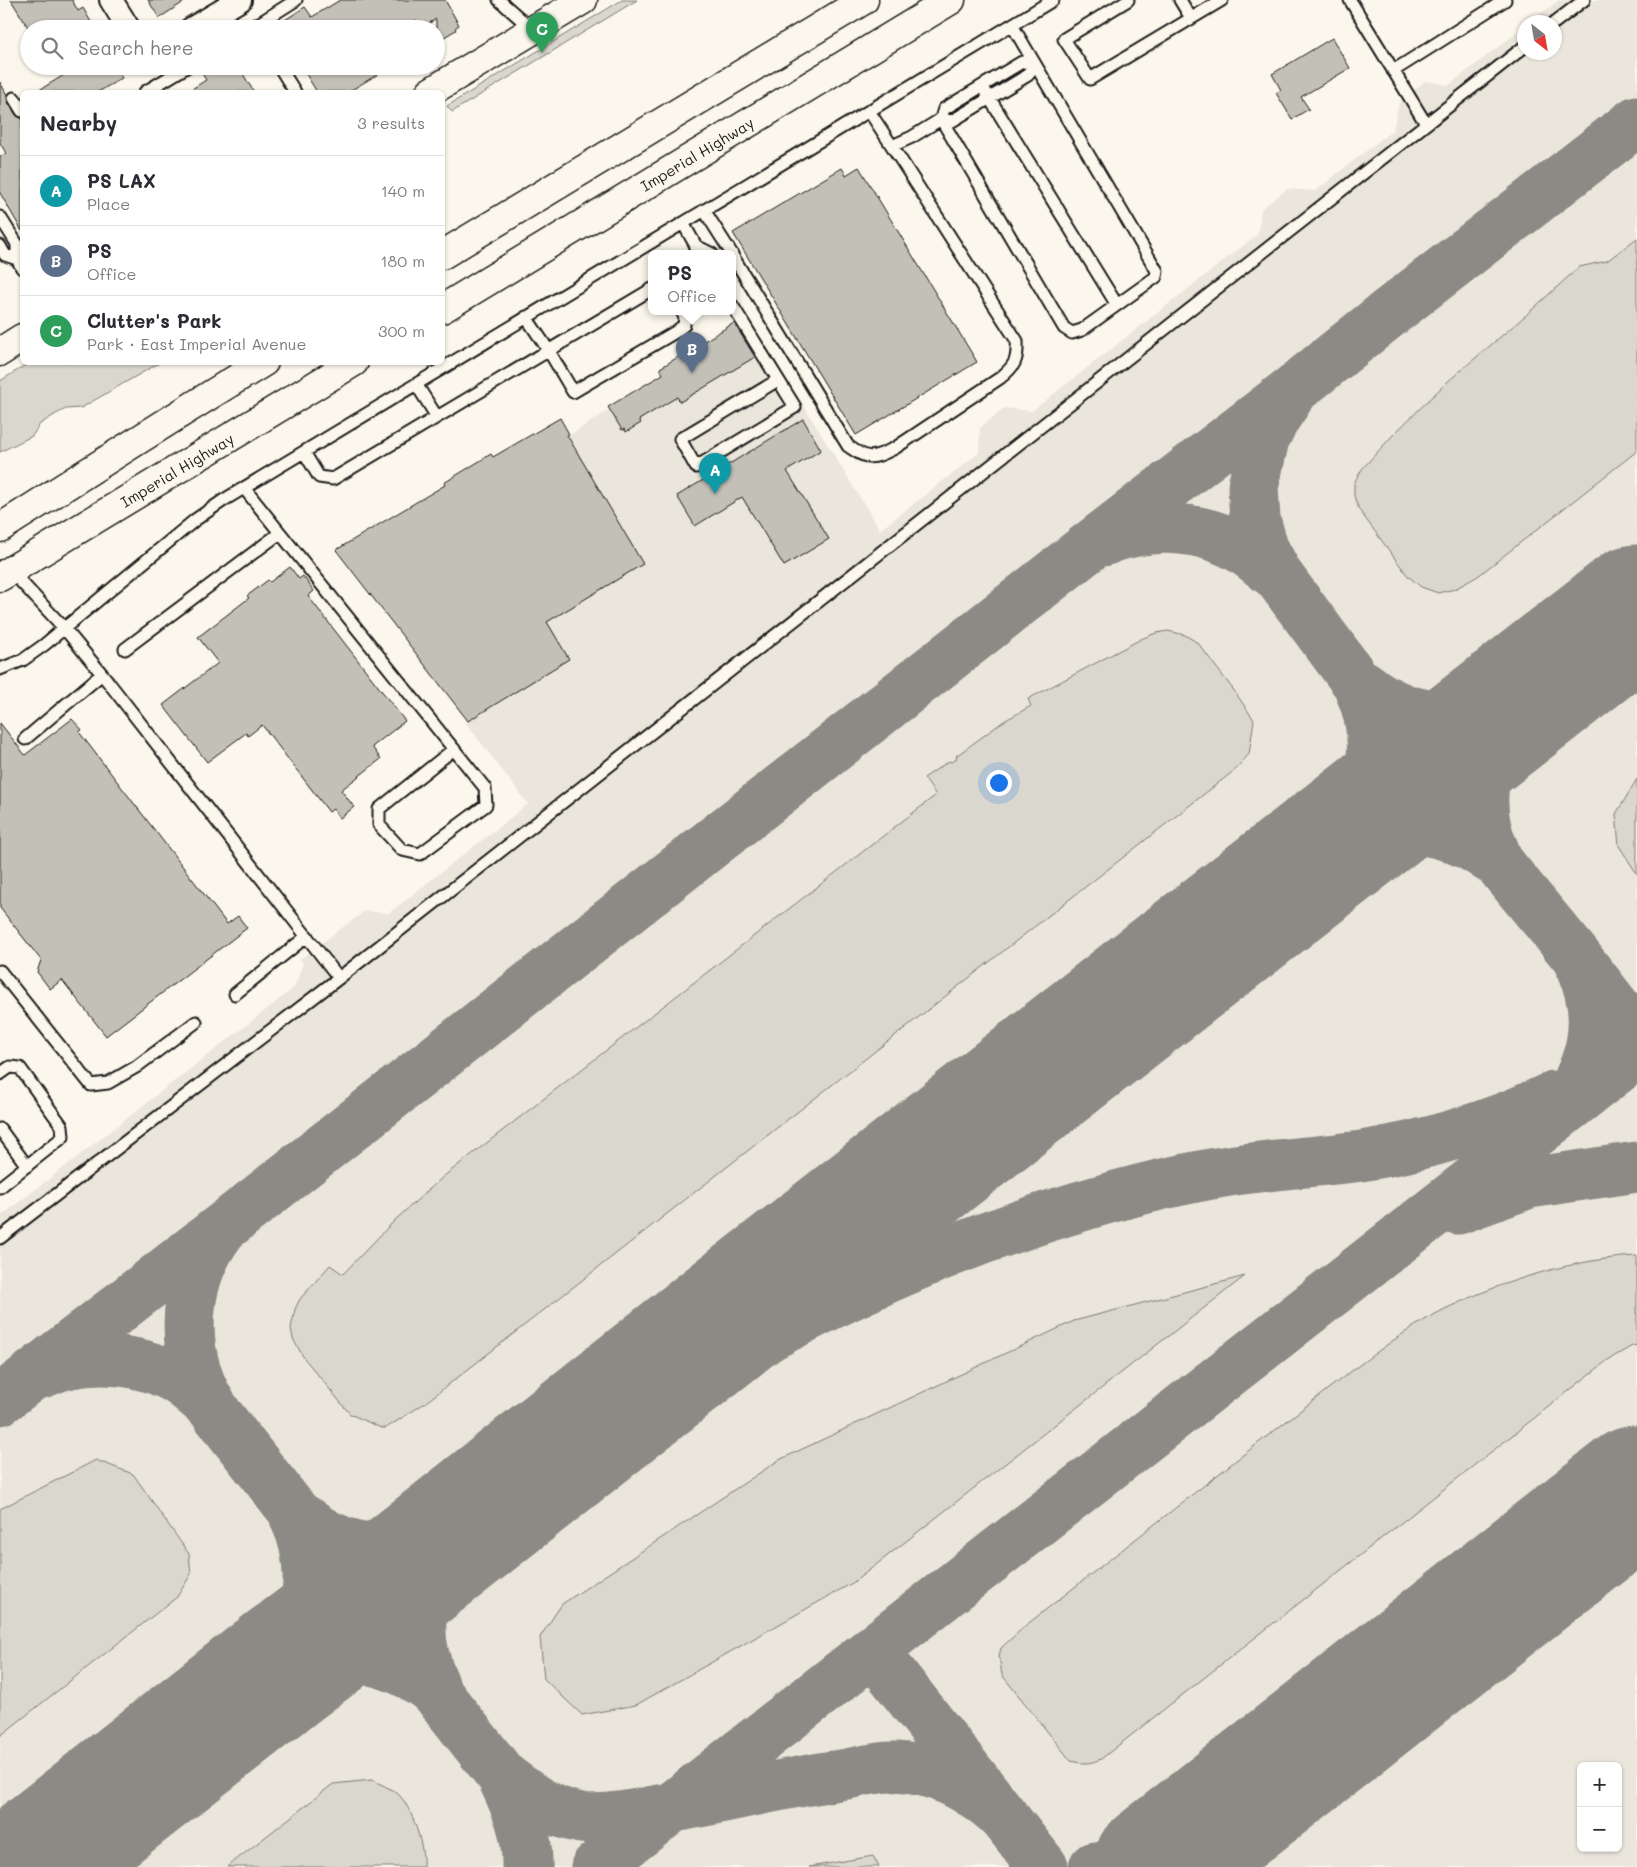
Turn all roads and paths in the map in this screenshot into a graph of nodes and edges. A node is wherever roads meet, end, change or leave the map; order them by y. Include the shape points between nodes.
1 (112, 0) edge
2 (240, 0) edge
3 (296, 0) edge
4 (498, 0) edge
5 (583, 0) edge
6 (864, 0) edge
7 (951, 0) edge
8 (1053, 0) edge
9 (1128, 0) edge
10 (1180, 0) edge
11 (1222, 0) edge
12 (1350, 0) edge
13 (1505, 0) edge
14 (1584, 0) edge
15 (1191, 18) junction
16 (1562, 18) edge
17 (124, 20) edge
18 (206, 20) edge
19 (266, 20) edge
20 (1012, 25) junction
21 (533, 30) junction
22 (1517, 52) edge
23 (1034, 63) junction
24 (1393, 71) junction
25 (173, 75) edge
26 (285, 75) edge
27 (982, 86) junction
28 (148, 90) edge
29 (294, 90) edge
30 (433, 90) edge
31 (14, 98) dead end
32 (990, 98) junction
33 (20, 108) edge
34 (869, 111) junction
35 (941, 119) junction
36 (1426, 124) junction
37 (892, 146) junction
38 (704, 210) junction
39 (0, 218) edge
40 (683, 223) junction
41 (0, 246) edge
42 (696, 250) edge
43 (729, 250) edge
44 (445, 252) edge
45 (736, 261) edge
46 (20, 263) edge
47 (648, 291) edge
48 (1117, 305) junction
49 (445, 307) edge
50 (736, 312) edge
51 (684, 315) edge
52 (526, 318) junction
53 (20, 339) edge
54 (549, 351) junction
55 (0, 352) edge
56 (259, 365) edge
57 (349, 365) edge
58 (778, 380) junction
59 (416, 384) junction
60 (437, 418) junction
61 (304, 452) junction
62 (244, 488) junction
63 (0, 528) edge
64 (280, 533) junction
65 (4, 567) edge
66 (64, 628) junction
67 (125, 649) dead end
68 (0, 668) edge
69 (102, 674) junction
70 (25, 739) dead end
71 (454, 749) junction
72 (307, 936) junction
73 (0, 972) edge
74 (339, 978) junction
75 (235, 994) dead end
76 (196, 1022) dead end
77 (0, 1074) edge
78 (0, 1129) edge
79 (26, 1166) junction
80 (0, 1186) edge
81 (0, 1238) edge

1 - 17 street
2 - 18 street
3 - 19 lane
4 - 21 lane
5 - 21 main road
6 - 44 main road
7 - 49 main road, Imperial Highway
8 - 20 lane
9 - 15 lane via 1064,39 1090,79
10 - 15 lane
11 - 15 lane
12 - 24 lane
13 - 24 lane
14 - 16 lane
20 - 23 lane
20 - 34 lane
21 - 30 main road
22 - 36 lane
23 - 27 lane via 1022,62
23 - 32 lane via 1028,76
23 - 48 lane via 1156,271 1156,276
24 - 36 lane
25 - 28 lane
26 - 29 lane
27 - 32 lane
27 - 35 lane via 944,109
31 - 33 lane
32 - 35 lane via 952,121
32 - 48 lane
34 - 37 lane
34 - 38 lane
35 - 37 lane
35 - 48 lane via 1064,328 1072,333 1082,330
36 - 74 lane
37 - 45 lane via 1016,341 1018,356 1011,369 1000,378 895,448 877,457 862,456 848,446
38 - 40 lane
38 - 43 lane
39 - 46 lane via 17,244
40 - 42 lane
40 - 52 lane
41 - 46 lane via 6,255
47 - 54 lane
50 - 58 lane
51 - 54 lane via 684,325 677,331 573,392
52 - 54 lane
52 - 59 lane
53 - 55 main road
54 - 60 lane
56 - 63 main road
57 - 65 main road, Imperial Highway
58 - 58 lane via 680,439 696,467 795,408
59 - 60 lane
59 - 61 lane
60 - 61 lane via 333,479 319,477
61 - 62 lane
62 - 64 lane
62 - 66 lane via 195,520
64 - 67 lane
64 - 71 lane
65 - 66 lane
66 - 68 lane via 22,660
66 - 69 lane
69 - 70 lane
69 - 72 lane
71 - 71 lane via 485,788 486,805 420,854 402,850 379,825 379,809
72 - 74 lane
72 - 75 lane
73 - 76 lane via 91,1085 108,1083 122,1075
74 - 81 lane
77 - 79 lane via 10,1067 20,1068 62,1126 63,1137
78 - 79 lane
79 - 80 lane

